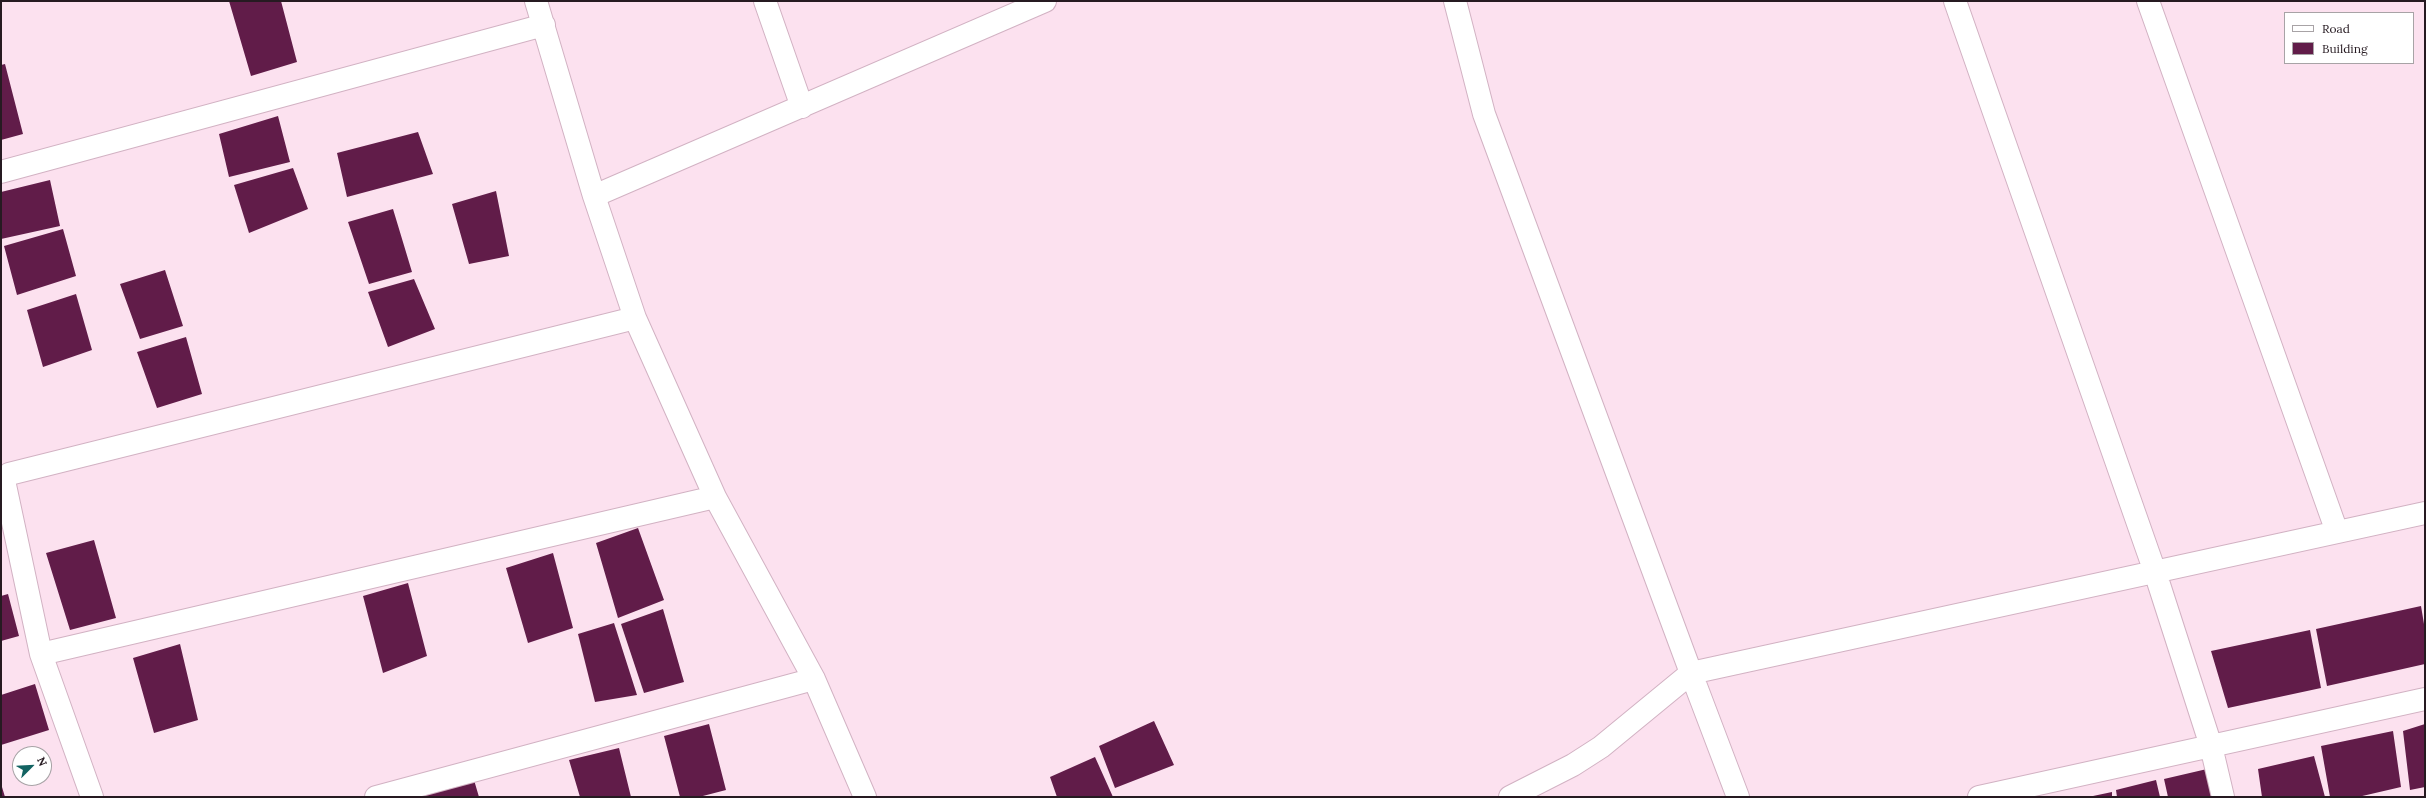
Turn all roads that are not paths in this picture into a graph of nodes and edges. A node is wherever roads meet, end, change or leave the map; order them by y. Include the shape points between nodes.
1 (536, 1) edge
2 (765, 1) edge
3 (1045, 1) edge
4 (1455, 1) edge
5 (1955, 1) edge
6 (2148, 1) edge
7 (544, 25) junction
8 (802, 107) junction
9 (1, 172) edge
10 (594, 196) junction
11 (635, 318) junction
12 (715, 497) junction
13 (2425, 513) edge
14 (2337, 532) junction
15 (2155, 572) junction
16 (41, 654) junction
17 (1691, 673) junction
18 (814, 679) junction
19 (2425, 700) edge
20 (2211, 746) junction
21 (92, 797) edge
22 (376, 797) edge
23 (865, 797) edge
24 (1510, 797) edge
25 (1738, 797) edge
26 (1979, 797) edge
27 (2223, 797) edge

1 - 7 street
2 - 8 street
3 - 8 street
4 - 17 street via 1484,114
5 - 15 street
6 - 14 street
7 - 9 street
7 - 10 street
8 - 10 street
10 - 11 street
11 - 12 street
11 - 16 street via 9,474 5,478 5,485
12 - 16 street
12 - 18 street
13 - 14 street
14 - 15 street
15 - 17 street
15 - 20 street
16 - 21 street
17 - 24 street via 1601,747 1573,765
17 - 25 street
18 - 22 street
18 - 23 street
19 - 20 street
20 - 26 street
20 - 27 street

